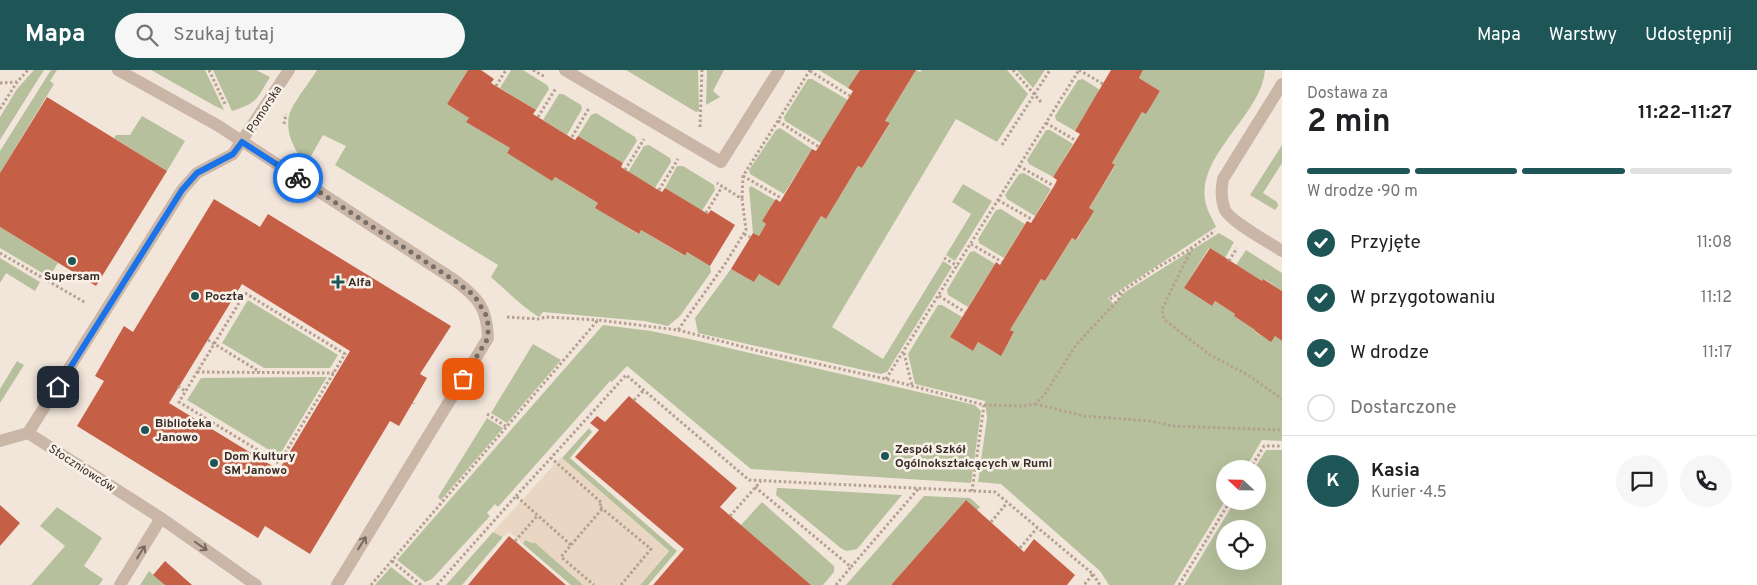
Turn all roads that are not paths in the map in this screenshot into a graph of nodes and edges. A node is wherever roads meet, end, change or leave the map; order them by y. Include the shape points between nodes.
1 (118, 70) edge
2 (289, 70) edge
3 (566, 70) edge
4 (779, 70) edge
5 (1282, 84) edge
6 (242, 142) junction
7 (1282, 251) edge
8 (28, 434) junction
9 (0, 441) edge
10 (161, 518) junction
11 (120, 585) edge
12 (256, 585) edge
13 (337, 585) edge

1 - 6 street
2 - 6 street, Pomorska
3 - 4 street via 720,162
5 - 7 street via 1223,179 1221,192 1225,212
6 - 8 street, Pomorska via 233,154 197,173 182,190
13 -> 6 street via 488,338 486,315 474,295 452,279
8 - 9 street
8 - 10 street, Stoczniowców
11 -> 10 street
10 -> 12 street, Stoczniowców

